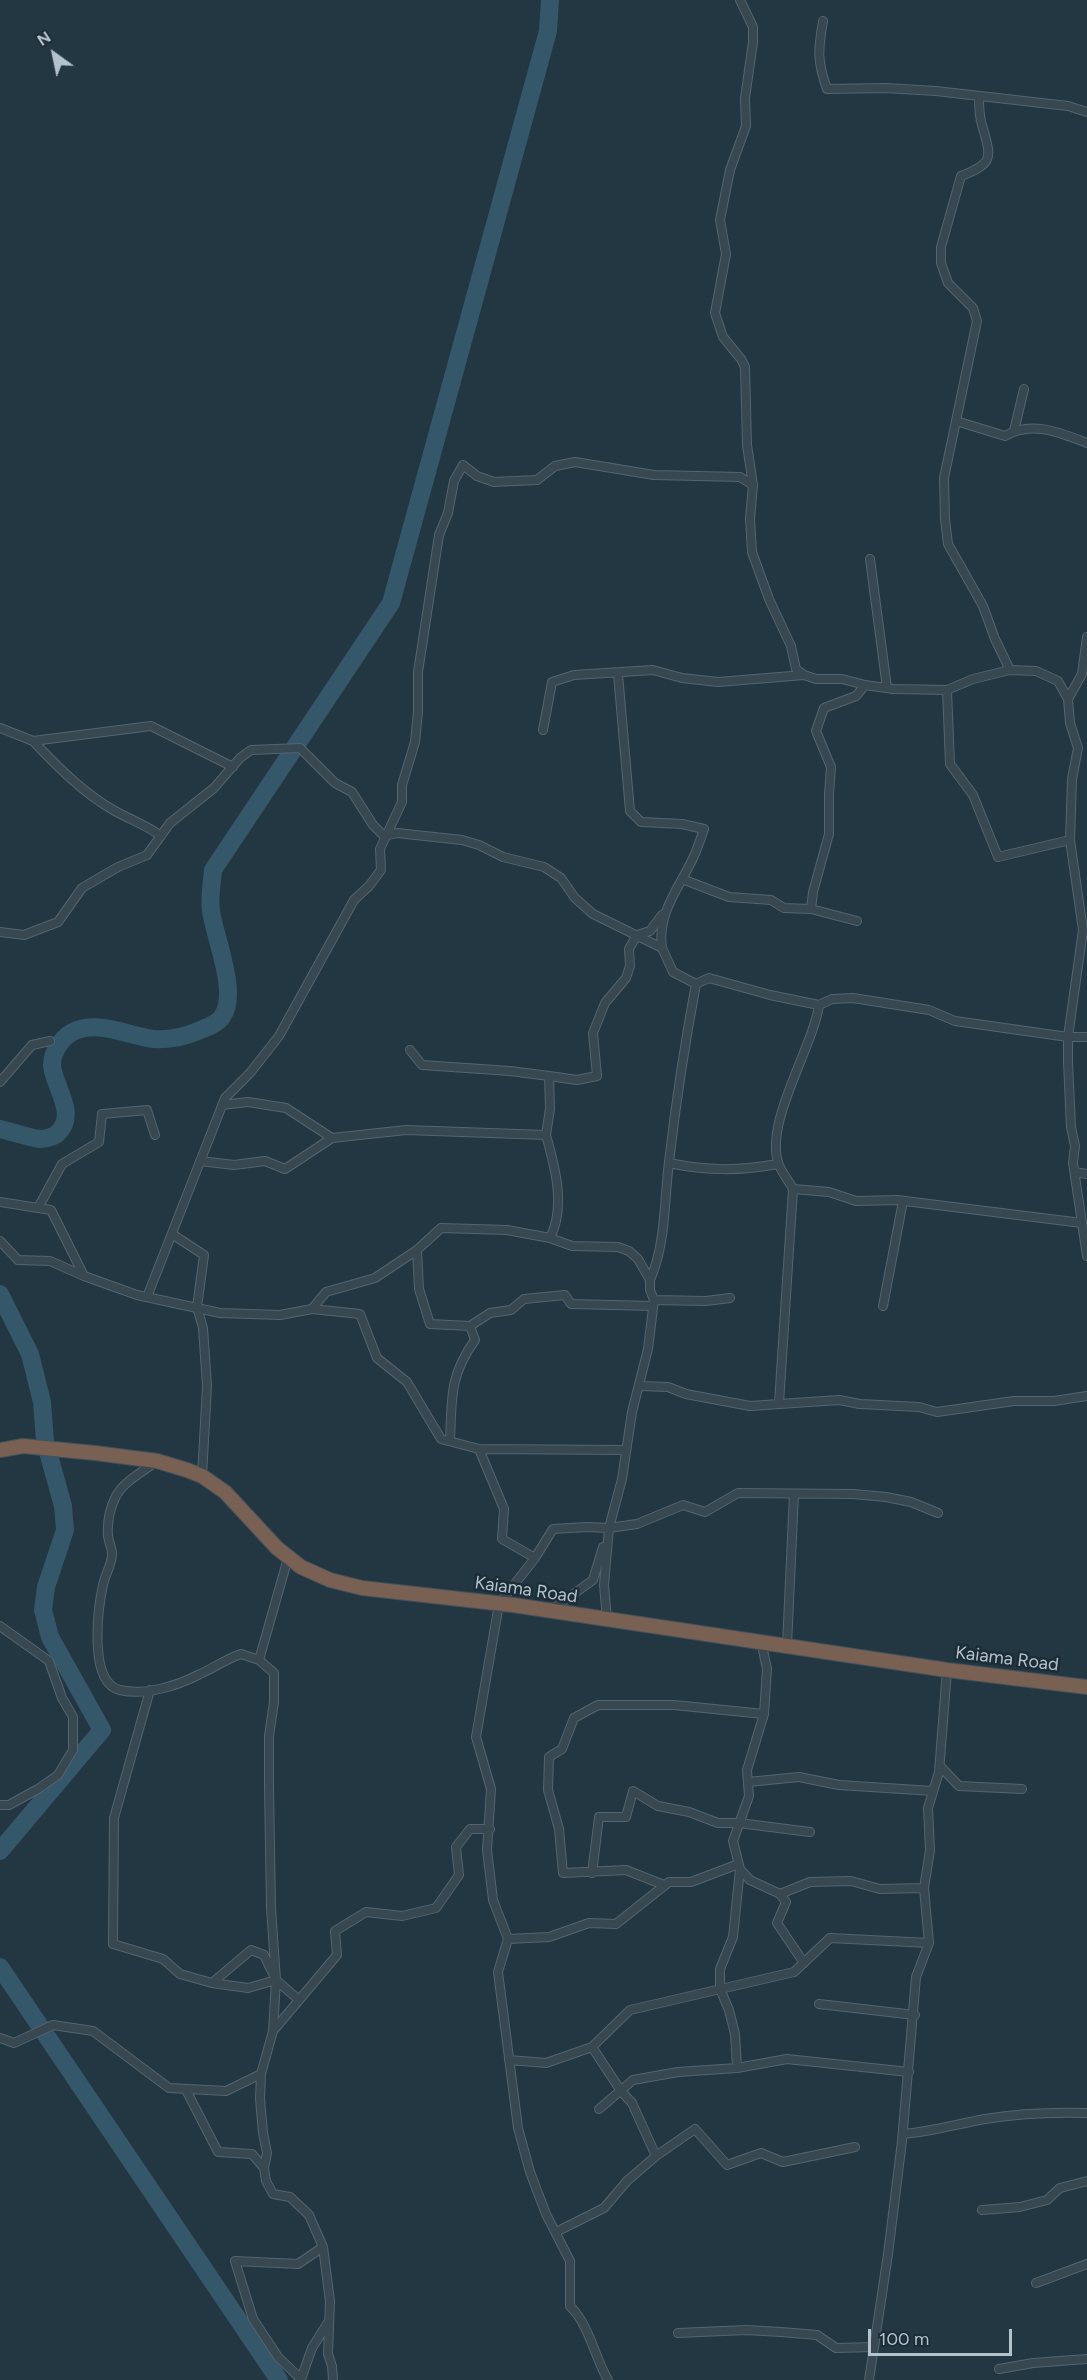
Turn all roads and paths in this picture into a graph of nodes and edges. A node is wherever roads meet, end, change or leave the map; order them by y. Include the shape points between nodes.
1 (740, 0) edge
2 (823, 21) dead end
3 (979, 96) junction
4 (1087, 112) edge
5 (1024, 389) dead end
6 (956, 421) junction
7 (1014, 431) junction
8 (1087, 443) edge
9 (753, 485) junction
10 (870, 559) dead end
11 (1087, 637) edge
12 (1010, 670) junction
13 (618, 674) junction
14 (804, 675) junction
15 (865, 685) junction
16 (887, 688) junction
17 (947, 690) junction
18 (1068, 699) junction
19 (0, 728) edge
20 (543, 730) dead end
21 (33, 741) junction
22 (233, 767) junction
23 (161, 836) junction
24 (384, 836) junction
25 (1070, 840) junction
26 (682, 879) junction
27 (811, 909) junction
28 (664, 913) junction
29 (857, 921) dead end
30 (0, 932) edge
31 (637, 935) junction
32 (662, 948) junction
33 (696, 984) junction
34 (819, 1005) junction
35 (1068, 1037) junction
36 (1087, 1037) edge
37 (50, 1041) dead end
38 (410, 1050) dead end
39 (549, 1077) junction
40 (0, 1082) edge
41 (222, 1105) junction
42 (155, 1135) dead end
43 (546, 1135) junction
44 (332, 1138) junction
45 (200, 1161) junction
46 (669, 1163) junction
47 (778, 1164) junction
48 (1075, 1172) junction
49 (1087, 1174) edge
50 (793, 1189) junction
51 (903, 1200) junction
52 (0, 1202) edge
53 (38, 1208) junction
54 (1084, 1219) edge
55 (172, 1234) junction
56 (550, 1238) junction
57 (0, 1241) edge
58 (417, 1250) junction
59 (1087, 1256) edge
60 (84, 1276) junction
61 (650, 1280) junction
62 (147, 1296) junction
63 (730, 1298) dead end
64 (654, 1303) junction
65 (883, 1306) dead end
66 (197, 1307) junction
67 (312, 1309) junction
68 (470, 1326) junction
69 (640, 1386) junction
70 (1087, 1396) edge
71 (779, 1403) junction
72 (450, 1441) junction
73 (479, 1449) junction
74 (0, 1450) edge
75 (627, 1450) junction
76 (157, 1461) junction
77 (202, 1476) junction
78 (794, 1494) junction
79 (938, 1513) dead end
80 (609, 1528) junction
81 (288, 1558) junction
82 (535, 1558) junction
83 (499, 1604) junction
84 (550, 1611) junction
85 (607, 1619) junction
86 (0, 1626) edge
87 (761, 1641) junction
88 (787, 1645) junction
89 (259, 1660) junction
90 (947, 1670) junction
91 (1087, 1687) edge
92 (150, 1690) junction
93 (764, 1714) junction
94 (940, 1766) junction
95 (748, 1782) junction
96 (1022, 1789) dead end
97 (933, 1791) junction
98 (0, 1805) edge
99 (740, 1823) junction
100 (490, 1829) junction
101 (810, 1832) dead end
102 (740, 1869) junction
103 (592, 1873) junction
104 (664, 1885) junction
105 (924, 1888) junction
106 (780, 1894) junction
107 (508, 1939) junction
108 (929, 1943) junction
109 (804, 1963) junction
110 (276, 1980) junction
111 (212, 1983) junction
112 (720, 1989) junction
113 (299, 2000) junction
114 (819, 2004) dead end
115 (915, 2015) junction
116 (273, 2031) junction
117 (0, 2038) edge
118 (592, 2047) junction
119 (509, 2060) junction
120 (737, 2068) junction
121 (909, 2072) junction
122 (261, 2074) junction
123 (186, 2090) junction
124 (621, 2091) junction
125 (599, 2109) dead end
126 (1087, 2113) edge
127 (903, 2134) junction
128 (855, 2147) dead end
129 (656, 2156) junction
130 (264, 2168) junction
131 (1087, 2181) edge
132 (982, 2210) dead end
133 (556, 2232) junction
134 (323, 2247) junction
135 (1087, 2264) edge
136 (1036, 2283) dead end
137 (329, 2320) junction
138 (678, 2333) dead end
139 (874, 2347) junction
140 (1087, 2359) edge
141 (999, 2369) dead end
142 (333, 2380) edge
143 (608, 2380) edge
144 (868, 2380) edge

1 - 9 street via 753,27 753,42 745,98 746,126 730,170 720,220 726,254 715,313 723,337 745,367 747,445
2 - 3 street via 819,66 827,89 885,88
3 - 4 street via 1068,106
3 - 6 street via 989,155 980,169 961,176 941,247 941,263 948,283 974,308 977,321
5 - 7 street
6 - 7 street via 1005,436
6 - 12 street via 944,478 948,544 983,606
7 - 8 street via 1052,430
9 - 14 street via 752,552 796,669
9 - 24 street via 740,477 654,476 575,462 555,466 537,480 494,482 463,465 454,481 436,549 418,672 415,742 402,785 402,802
10 - 16 street
11 - 18 street via 1082,674
12 - 17 street via 974,678
12 - 18 street via 1036,671 1058,681
13 - 14 street via 653,670 718,682
13 - 20 street via 574,675 552,682
13 - 26 street via 630,812 641,822 704,829
14 - 15 street
15 - 16 street
15 - 27 street via 856,696 824,708 816,731 831,767 829,834
16 - 17 street
17 - 25 street via 950,764 973,795 998,857
18 - 25 street via 1078,748 1072,779
19 - 21 street
21 - 22 street via 151,726
21 - 23 street via 95,798
22 - 23 street via 214,788 170,823
22 - 24 street via 251,750 300,748 335,783 352,792
23 - 30 street via 147,855 82,888 58,922 24,935
24 - 31 street via 397,832 462,840 503,857 544,867 561,878 588,911
24 - 41 street via 381,870 354,900 279,1036
25 - 35 street via 1083,930
26 - 27 street via 729,897 771,900 784,908
26 - 28 street
27 - 29 street
28 - 31 street via 650,931
28 - 32 street
31 - 32 street
31 - 39 street via 629,949 626,978 605,1003 593,1033 597,1076 577,1080
32 - 33 street via 673,972
33 - 34 street via 709,978
33 - 46 street
34 - 35 street via 832,999 853,998 929,1010 955,1021
34 - 47 street via 787,1096 776,1142
35 - 36 street
35 - 48 street
37 - 40 street via 32,1045
38 - 39 street via 422,1065
39 - 43 street
41 - 44 street via 248,1102 286,1108
41 - 45 street
42 - 53 street via 147,1110 102,1114 99,1142 62,1164
43 - 44 street via 406,1130
43 - 56 street via 557,1190 557,1223
44 - 45 street via 285,1168 265,1161 234,1165
45 - 55 street
46 - 47 street via 702,1170
46 - 61 street via 658,1262
47 - 50 street
48 - 49 street
48 - 54 street
50 - 51 street via 829,1192 856,1201
50 - 71 street
51 - 54 street
51 - 65 street
52 - 53 street
53 - 60 street via 51,1210
54 - 59 street
55 - 62 street
55 - 66 street via 204,1256
56 - 58 street via 493,1228 441,1228
56 - 61 street via 572,1245 629,1251
57 - 60 street via 18,1260 50,1261
58 - 67 street via 375,1278 326,1292
58 - 68 street via 419,1289 430,1324
60 - 62 street
61 - 64 street
62 - 66 street
63 - 64 street
64 - 68 street via 571,1304 565,1295 524,1299 511,1310 490,1313
64 - 69 street
66 - 67 street via 220,1313 280,1315
66 - 77 street via 203,1328 207,1386
67 - 72 street via 360,1314 377,1358 406,1382 441,1439
68 - 72 street via 475,1340 453,1381
69 - 71 street via 668,1387 750,1406
69 - 75 street
70 - 71 street via 937,1412 839,1400
72 - 73 street
73 - 75 street
73 - 82 street via 504,1509 502,1539
74 - 76 highway, Kaiama Road via 23,1446
75 - 80 street
76 - 77 highway, Kaiama Road
76 - 92 street via 121,1489 112,1506 108,1527 112,1558 103,1582 98,1635 102,1672 111,1686 126,1691
77 - 81 highway, Kaiama Road via 238,1504
78 - 79 street via 886,1497
78 - 80 street via 738,1492 705,1512 682,1505 637,1524
78 - 88 street
80 - 82 street via 553,1529
80 - 84 street via 593,1580
80 - 85 street via 604,1585
81 - 83 highway, Kaiama Road via 314,1574 362,1588
81 - 89 street
82 - 83 street
83 - 84 highway, Kaiama Road
83 - 100 street via 476,1737 491,1789
84 - 85 highway, Kaiama Road
85 - 87 highway, Kaiama Road
86 - 98 street via 49,1661 73,1717 73,1750 58,1775 9,1805
87 - 88 highway, Kaiama Road
87 - 93 street via 767,1669
88 - 90 highway, Kaiama Road
89 - 92 street via 241,1654 188,1680
89 - 110 street via 274,1674 269,1785
90 - 91 highway, Kaiama Road
90 - 94 street
92 - 111 street via 114,1818 113,1944 163,1959 180,1974
93 - 95 street via 747,1770
93 - 103 street via 675,1705 598,1705 574,1718 562,1749 549,1757 548,1790 559,1830 563,1872
94 - 96 street via 959,1786
94 - 97 street
95 - 97 street via 799,1777 839,1785
95 - 99 street
97 - 105 street via 928,1808 930,1850
99 - 101 street
99 - 102 street via 734,1841
99 - 103 street via 718,1823 658,1806 633,1791 626,1816 599,1817
100 - 107 street via 487,1850 493,1900
100 - 113 street via 470,1829 456,1847 459,1875 436,1908 402,1916 366,1912 335,1931 337,1955
102 - 104 street via 736,1865 691,1882
102 - 106 street via 750,1880
102 - 112 street via 733,1937 720,1969
103 - 104 street via 626,1869
104 - 107 street via 616,1924 589,1923 549,1937
105 - 106 street via 880,1889 851,1881 810,1882
105 - 108 street
106 - 109 street via 786,1902 777,1923
107 - 119 street via 498,1972
108 - 109 street via 830,1938
108 - 115 street via 916,1977
109 - 112 street via 794,1972
110 - 111 street via 249,1988
110 - 111 street via 264,1955 251,1950
110 - 113 street
110 - 116 street
112 - 118 street via 630,2010
112 - 120 street via 735,2034
113 - 116 street
114 - 115 street
115 - 121 street
116 - 122 street
117 - 123 street via 14,2043 53,2025 93,2031 168,2088
118 - 119 street via 546,2062
118 - 124 street
119 - 133 street via 530,2172
120 - 121 street via 787,2059
120 - 124 street via 633,2080
121 - 127 street
122 - 123 street via 226,2091
122 - 130 street via 267,2153
123 - 130 street via 218,2152 252,2154
124 - 125 street
124 - 129 street via 632,2103
126 - 127 street via 987,2119 932,2132
127 - 139 street
128 - 129 street via 783,2162 761,2152 727,2165 695,2128
129 - 133 street via 604,2208
130 - 134 street via 273,2194 290,2197 309,2215
131 - 132 street via 1060,2188 1047,2200
133 - 143 street via 570,2261 570,2306 582,2318
134 - 137 street
134 - 137 street via 298,2264 235,2261 253,2319 278,2357 301,2379 312,2348
135 - 136 street
137 - 142 street via 328,2354
138 - 139 street via 781,2332 817,2336 836,2348
139 - 144 street
140 - 141 street

